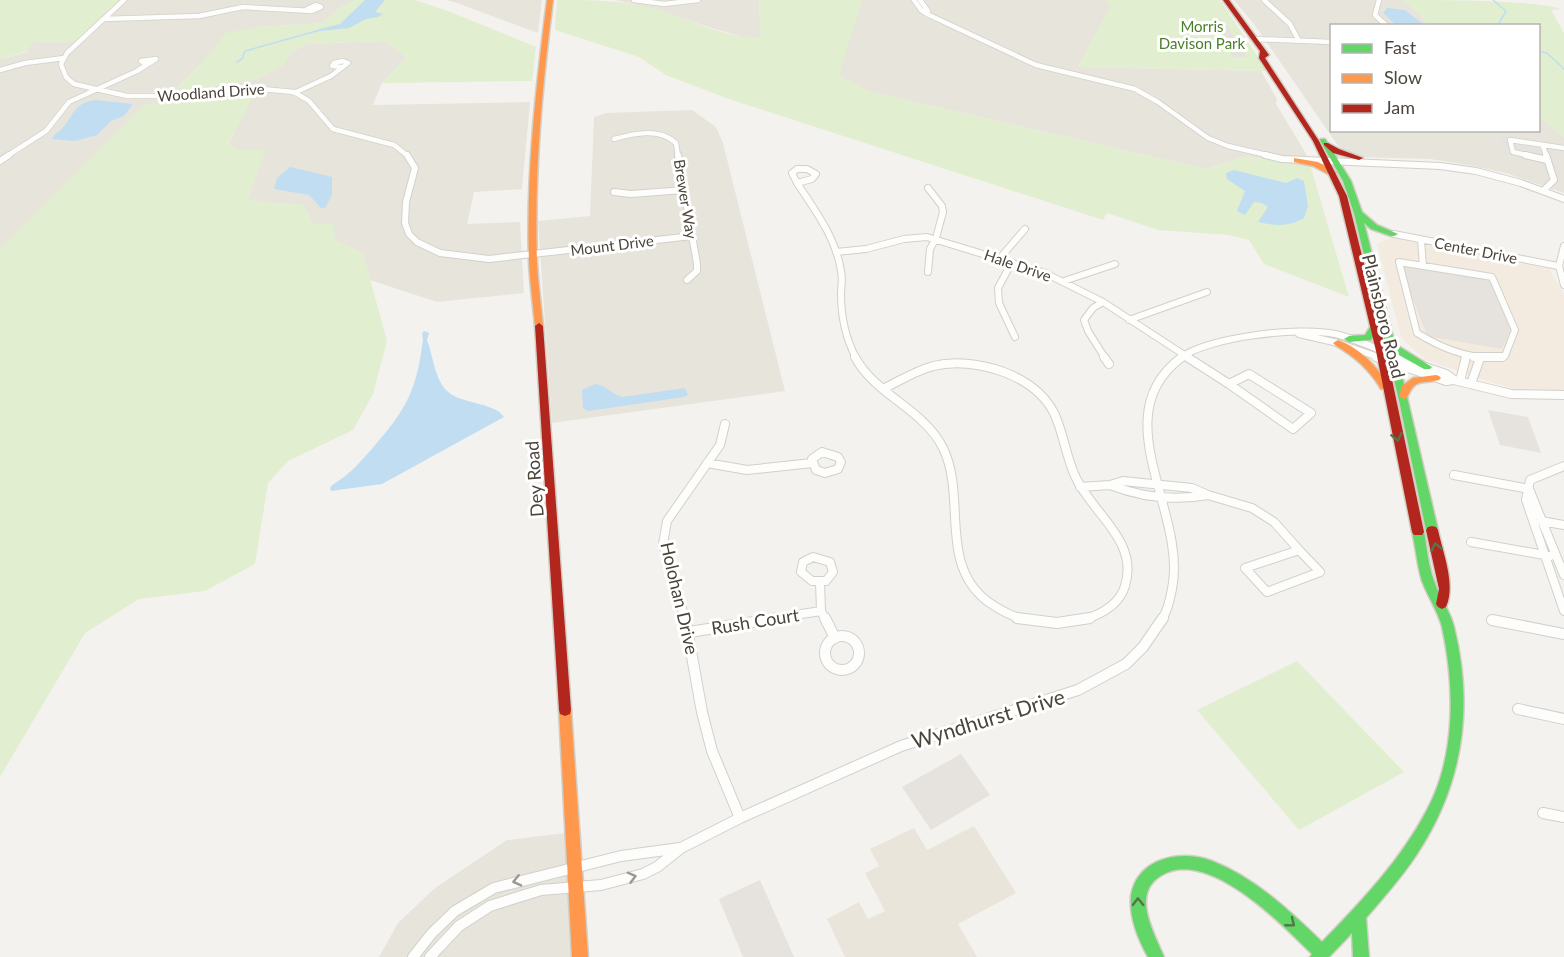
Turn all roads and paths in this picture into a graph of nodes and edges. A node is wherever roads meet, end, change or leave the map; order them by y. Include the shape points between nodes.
1 (124, 0) edge
2 (550, 0) edge
3 (634, 0) edge
4 (698, 0) edge
5 (914, 0) edge
6 (921, 0) edge
7 (1226, 0) edge
8 (1264, 0) edge
9 (1379, 0) edge
10 (307, 9) dead end
11 (103, 19) junction
12 (1385, 24) edge
13 (1297, 41) junction
14 (1330, 42) edge
15 (1257, 44) junction
16 (64, 58) junction
17 (146, 64) dead end
18 (342, 67) dead end
19 (0, 70) edge
20 (94, 90) junction
21 (294, 93) junction
22 (614, 139) dead end
23 (1325, 144) junction
24 (1543, 146) junction
25 (1564, 148) edge
26 (1359, 158) junction
27 (1297, 160) junction
28 (1331, 160) junction
29 (1547, 160) junction
30 (0, 161) edge
31 (1334, 174) junction
32 (797, 183) dead end
33 (928, 188) dead end
34 (1545, 189) junction
35 (684, 190) junction
36 (614, 192) dead end
37 (1564, 196) edge
38 (1358, 213) junction
39 (1025, 230) dead end
40 (1394, 234) junction
41 (692, 236) junction
42 (936, 238) junction
43 (1421, 240) junction
44 (1564, 246) edge
45 (836, 252) junction
46 (1369, 253) junction
47 (533, 255) junction
48 (1000, 258) junction
49 (1012, 262) junction
50 (1115, 264) dead end
51 (1423, 266) junction
52 (1558, 266) junction
53 (928, 272) dead end
54 (687, 279) dead end
55 (1065, 281) junction
56 (1564, 285) edge
57 (1207, 292) dead end
58 (1103, 302) junction
59 (1129, 320) junction
60 (1375, 326) junction
61 (1292, 333) junction
62 (1015, 337) dead end
63 (1349, 339) junction
64 (1338, 343) junction
65 (1182, 355) junction
66 (1388, 355) junction
67 (1466, 355) junction
68 (1480, 358) junction
69 (1109, 364) dead end
70 (1427, 367) joint
71 (1436, 378) junction
72 (1457, 381) junction
73 (1228, 384) junction
74 (1471, 384) junction
75 (883, 389) junction
76 (1564, 394) edge
77 (1404, 400) junction
78 (1390, 402) junction
79 (725, 424) dead end
80 (707, 463) junction
81 (812, 463) dead end
82 (1564, 466) edge
83 (1454, 475) dead end
84 (1160, 484) junction
85 (1110, 485) junction
86 (1080, 487) junction
87 (1529, 489) junction
88 (1208, 495) junction
89 (1162, 496) junction
90 (1533, 520) junction
91 (1545, 522) junction
92 (1564, 525) edge
93 (1471, 542) dead end
94 (1299, 550) junction
95 (1546, 555) junction
96 (1558, 557) junction
97 (1564, 575) edge
98 (820, 582) dead end
99 (1561, 594) edge
100 (1442, 604) junction
101 (821, 611) junction
102 (1564, 611) edge
103 (1492, 620) dead end
104 (690, 632) junction
105 (1564, 634) edge
106 (835, 638) dead end
107 (1518, 709) dead end
108 (1564, 719) edge
109 (1543, 813) dead end
110 (1564, 817) edge
111 (740, 818) junction
112 (681, 848) junction
113 (574, 868) junction
114 (576, 888) junction
115 (1358, 917) junction
116 (1322, 956) edge
117 (413, 957) edge
118 (430, 957) edge
119 (579, 957) edge
120 (1156, 957) edge
121 (1361, 957) edge

1 - 11 street
2 - 47 street, Dey Road via 541,71
3 - 4 street via 664,4
5 - 27 street via 928,15 1020,60 1141,91 1208,138 1255,154
6 - 28 street via 922,6 934,14 1027,59 1141,87 1205,131 1230,142 1269,153
7 - 15 street, Plainsboro Road
8 - 13 street via 1290,24
9 - 12 street via 1374,14
10 - 11 street via 243,7 199,16
11 - 16 street
13 - 14 street
13 - 15 street
15 - 23 street, Plainsboro Road
15 - 28 street, Plainsboro Road via 1262,58
16 - 19 street
16 - 20 street, Woodland Drive via 61,64 69,81
17 - 20 street
18 - 21 street
20 - 21 street, Woodland Drive via 138,96 263,88
20 - 30 street via 63,106 53,125
21 - 47 street, Woodland Drive via 312,102 327,126 340,133 400,147 408,154 415,168 405,224 419,243 466,258
22 - 35 street, Brewer Way via 645,134 673,138
23 - 26 street
23 - 28 street, Plainsboro Road
24 - 25 street
24 - 29 street
24 - 29 street via 1509,142 1512,152
26 - 28 street
26 - 34 street via 1449,163
27 - 28 street
27 - 31 street
28 - 31 street, Plainsboro Road
28 - 34 street via 1440,166
28 - 38 street, Plainsboro Road
29 - 34 street via 1554,180
31 - 60 street, Plainsboro Road
32 - 45 street
33 - 42 street via 943,212
34 - 37 street
35 - 36 street
35 - 41 street, Brewer Way
38 - 40 street via 1374,227
38 - 46 street, Plainsboro Road
39 - 48 street
40 - 43 street, Center Drive
40 - 46 street via 1373,240
41 - 47 street, Mount Drive
41 - 54 street, Brewer Way via 697,271
42 - 45 street, Hale Drive via 916,237
42 - 48 street, Hale Drive
42 - 53 street via 930,249
43 - 51 street
43 - 52 street, Center Drive
44 - 52 street
45 - 75 street via 842,272 848,342 863,369
46 - 66 street, Plainsboro Road
47 - 113 street, Dey Road via 549,449
48 - 49 street, Hale Drive
49 - 55 street, Hale Drive
49 - 62 street via 998,288 999,303
50 - 55 street
51 - 67 street via 1399,262 1417,333
51 - 68 street via 1492,277 1515,330 1505,356
52 - 56 street
55 - 58 street, Hale Drive
57 - 59 street
58 - 59 street, Hale Drive
58 - 69 street via 1084,320
59 - 65 street, Hale Drive
60 - 63 street via 1368,338
60 - 66 street, Plainsboro Road
61 - 63 street, Wyndhurst Drive via 1321,332
61 - 64 street, Wyndhurst Drive
61 - 65 street, Wyndhurst Drive via 1239,337
63 - 66 street, Wyndhurst Drive
64 - 66 street, Wyndhurst Drive
64 - 78 street via 1361,355 1373,367
65 - 73 street
65 - 84 street, Wyndhurst Drive via 1160,374 1146,411 1146,429
66 - 70 street
66 - 71 street
66 - 77 street, Plainsboro Road
66 - 78 street, Plainsboro Road
67 - 68 street
67 - 72 street
68 - 74 street
70 - 72 street
71 - 72 street
71 - 77 street via 1412,382 1405,388
72 - 74 street
73 - 73 street via 1293,429 1311,413 1249,374
74 - 76 street via 1511,394
75 - 86 street via 940,365 982,367 1009,375 1030,387 1048,405
75 - 86 street via 915,415 943,446 952,472 956,556 961,571 974,590 1000,611 1054,625 1097,617 1116,603 1128,578 1126,554
100 -> 77 street, Plainsboro Road via 1445,590
78 -> 100 street, Plainsboro Road via 1429,584
79 - 80 street, Holohan Drive via 720,445
80 - 81 street via 747,470
80 - 104 street, Holohan Drive via 667,521 663,544
82 - 87 street via 1530,480
83 - 87 street
84 - 85 street via 1123,481
84 - 88 street via 1192,488
84 - 89 street, Wyndhurst Drive
85 - 86 street
85 - 89 street via 1126,492
87 - 90 street via 1526,500
87 - 91 street
88 - 89 street
88 - 94 street via 1252,508 1274,522
89 - 111 street, Wyndhurst Drive via 1175,564 1170,600 1157,628 1126,664 1078,690 901,746
90 - 91 street
90 - 95 street
91 - 92 street
91 - 96 street
93 - 95 street
94 - 94 street via 1267,561 1245,568 1267,592 1320,572
95 - 96 street
95 - 99 street
96 - 97 street
98 - 101 street
99 - 102 street
100 - 115 street, Plainsboro Road via 1459,711 1452,764 1439,809 1415,852
101 - 104 street, Rush Court
101 - 106 street
103 - 105 street
104 - 111 street, Holohan Drive via 712,751
107 - 108 street
109 - 110 street
111 - 112 street, Wyndhurst Drive
112 - 113 street, Wyndhurst Drive via 657,848
114 -> 112 street, Wyndhurst Drive via 643,874
113 - 114 street, Dey Road
113 -> 117 street, Wyndhurst Drive via 508,883 478,896 440,925
114 - 118 street, Wyndhurst Drive via 541,891 490,906 459,926
114 - 119 street, Dey Road
115 - 116 street, Plainsboro Road
115 - 121 street
120 -> 116 street via 1139,917 1138,890 1149,872 1175,863 1209,868 1255,894 1299,930

